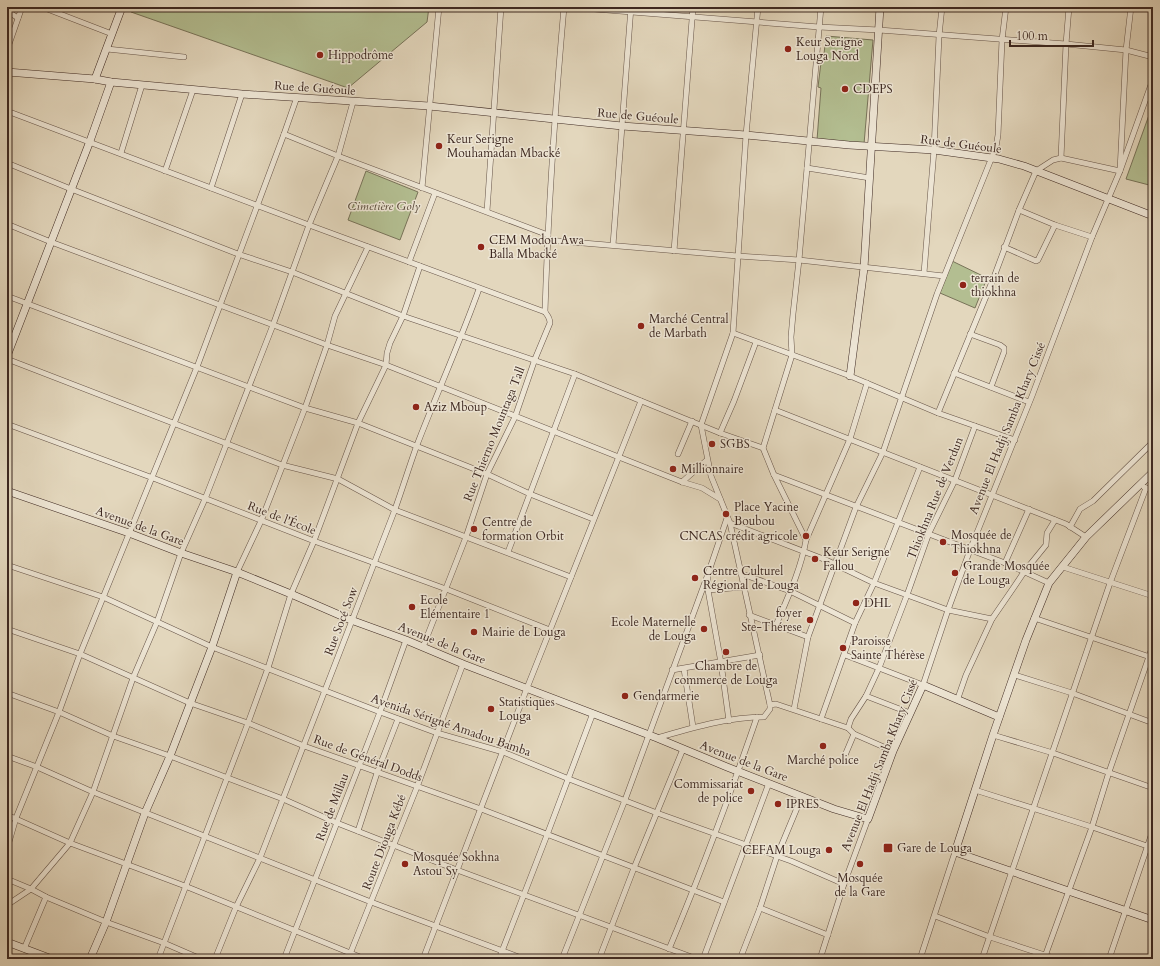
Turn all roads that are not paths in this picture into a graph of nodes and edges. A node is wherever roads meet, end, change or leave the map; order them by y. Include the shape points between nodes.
1 (22, 7) edge
2 (42, 7) edge
3 (122, 7) edge
4 (439, 7) edge
5 (501, 7) edge
6 (564, 7) edge
7 (569, 7) edge
8 (693, 7) edge
9 (758, 7) edge
10 (821, 7) edge
11 (880, 7) edge
12 (942, 7) edge
13 (1006, 7) edge
14 (1069, 7) edge
15 (1131, 7) edge
16 (630, 9) edge
17 (7, 11) edge
18 (18, 18) junction
19 (692, 18) junction
20 (756, 22) junction
21 (819, 27) junction
22 (879, 30) junction
23 (112, 34) junction
24 (939, 36) junction
25 (1002, 40) junction
26 (1066, 44) junction
27 (107, 49) junction
28 (7, 50) edge
29 (1126, 50) junction
30 (184, 57) dead end
31 (1153, 57) edge
32 (7, 72) edge
33 (95, 79) junction
34 (1153, 79) edge
35 (111, 82) junction
36 (142, 85) junction
37 (193, 90) junction
38 (242, 94) junction
39 (297, 97) junction
40 (353, 102) junction
41 (429, 106) junction
42 (7, 111) edge
43 (493, 113) junction
44 (554, 119) junction
45 (622, 126) junction
46 (683, 131) junction
47 (284, 134) junction
48 (746, 135) junction
49 (90, 141) junction
50 (809, 141) junction
51 (872, 146) junction
52 (934, 150) junction
53 (121, 153) junction
54 (338, 156) junction
55 (991, 158) junction
56 (1061, 158) junction
57 (7, 163) edge
58 (807, 168) junction
59 (165, 171) junction
60 (1036, 171) junction
61 (1120, 171) junction
62 (870, 178) junction
63 (211, 188) junction
64 (422, 188) junction
65 (71, 190) junction
66 (436, 193) junction
67 (1108, 198) junction
68 (258, 206) junction
69 (1019, 210) junction
70 (487, 211) junction
71 (1153, 216) edge
72 (7, 224) edge
73 (309, 225) junction
74 (1055, 225) junction
75 (547, 237) junction
76 (1092, 237) junction
77 (51, 242) junction
78 (613, 245) junction
79 (368, 247) junction
80 (1004, 247) junction
81 (674, 250) junction
82 (238, 254) junction
83 (738, 256) junction
84 (799, 260) junction
85 (410, 262) junction
86 (420, 266) junction
87 (864, 268) junction
88 (292, 272) junction
89 (924, 273) junction
90 (944, 276) junction
91 (479, 289) junction
92 (346, 294) junction
93 (7, 296) edge
94 (27, 303) junction
95 (219, 305) junction
96 (545, 312) junction
97 (403, 316) junction
98 (273, 325) junction
99 (733, 333) junction
100 (970, 334) junction
101 (462, 337) junction
102 (756, 342) junction
103 (327, 345) junction
104 (792, 355) junction
105 (7, 356) edge
106 (7, 359) edge
107 (535, 360) junction
108 (386, 365) junction
109 (197, 367) junction
110 (954, 373) junction
111 (575, 374) junction
112 (850, 376) junction
113 (867, 383) junction
114 (991, 387) junction
115 (249, 388) junction
116 (441, 388) junction
117 (902, 397) junction
118 (641, 401) junction
119 (1029, 402) junction
120 (305, 408) junction
121 (775, 410) junction
122 (938, 413) junction
123 (515, 417) junction
124 (692, 421) junction
125 (174, 423) junction
126 (358, 423) junction
127 (7, 424) edge
128 (701, 425) junction
129 (975, 426) junction
130 (554, 431) junction
131 (720, 433) junction
132 (850, 439) junction
133 (1015, 440) junction
134 (1153, 442) edge
135 (226, 443) junction
136 (417, 446) junction
137 (763, 448) junction
138 (883, 452) junction
139 (678, 454) dead end
140 (618, 457) junction
141 (707, 460) junction
142 (282, 465) junction
143 (920, 467) junction
144 (1153, 472) edge
145 (487, 474) junction
146 (774, 475) junction
147 (153, 478) junction
148 (338, 479) junction
149 (955, 480) junction
150 (682, 482) junction
151 (1142, 487) junction
152 (1153, 490) edge
153 (7, 491) edge
154 (530, 494) junction
155 (826, 495) junction
156 (993, 495) junction
157 (720, 498) junction
158 (205, 499) junction
159 (856, 507) junction
160 (1029, 509) junction
161 (395, 510) junction
162 (727, 518) junction
163 (593, 519) junction
164 (1055, 520) junction
165 (261, 521) junction
166 (897, 522) junction
167 (730, 523) junction
168 (1070, 527) junction
169 (129, 533) junction
170 (929, 533) junction
171 (466, 537) junction
172 (1086, 537) junction
173 (806, 540) junction
174 (314, 541) junction
175 (970, 550) junction
176 (804, 551) junction
177 (508, 552) junction
178 (181, 553) junction
179 (374, 563) junction
180 (1005, 563) junction
181 (836, 564) junction
182 (7, 565) edge
183 (1063, 567) junction
184 (237, 572) junction
185 (1024, 572) junction
186 (708, 574) junction
187 (742, 574) junction
188 (571, 577) junction
189 (874, 583) junction
190 (1049, 583) junction
191 (1110, 583) junction
192 (745, 587) junction
193 (446, 589) junction
194 (708, 590) junction
195 (790, 591) junction
196 (291, 594) junction
197 (907, 595) junction
198 (1153, 596) edge
199 (103, 597) junction
200 (819, 606) junction
201 (948, 610) junction
202 (750, 615) junction
203 (1034, 618) junction
204 (351, 620) junction
205 (992, 620) junction
206 (157, 622) junction
207 (855, 623) junction
208 (776, 625) junction
209 (7, 628) edge
210 (550, 630) junction
211 (808, 637) junction
212 (1092, 638) junction
213 (406, 640) junction
214 (1153, 645) edge
215 (212, 646) junction
216 (423, 647) junction
217 (80, 654) junction
218 (845, 654) junction
219 (760, 655) junction
220 (1151, 657) edge
221 (721, 663) junction
222 (463, 664) junction
223 (268, 668) junction
224 (879, 668) junction
225 (684, 669) junction
226 (672, 670) junction
227 (1015, 675) junction
228 (134, 678) junction
229 (923, 684) junction
230 (527, 688) junction
231 (325, 690) junction
232 (7, 693) edge
233 (1072, 693) junction
234 (866, 696) junction
235 (958, 698) junction
236 (190, 703) junction
237 (770, 705) junction
238 (794, 709) junction
239 (59, 712) junction
240 (380, 712) junction
241 (593, 713) junction
242 (910, 713) junction
243 (1129, 714) junction
244 (757, 717) junction
245 (1000, 717) junction
246 (398, 719) junction
247 (821, 720) junction
248 (729, 721) junction
249 (248, 723) junction
250 (1153, 723) edge
251 (693, 727) junction
252 (848, 728) junction
253 (437, 733) junction
254 (648, 734) junction
255 (854, 734) junction
256 (993, 734) junction
257 (113, 736) junction
258 (657, 738) junction
259 (304, 746) junction
260 (683, 749) junction
261 (894, 751) junction
262 (503, 752) junction
263 (1052, 753) junction
264 (7, 756) edge
265 (170, 756) junction
266 (843, 760) dead end
267 (359, 765) junction
268 (37, 767) junction
269 (738, 771) junction
270 (1109, 772) junction
271 (377, 773) junction
272 (227, 778) junction
273 (568, 779) junction
274 (769, 783) junction
275 (417, 787) junction
276 (1153, 788) edge
277 (975, 790) junction
278 (93, 792) junction
279 (802, 796) junction
280 (283, 799) junction
281 (625, 800) junction
282 (1034, 808) junction
283 (481, 809) junction
284 (657, 812) junction
285 (145, 813) junction
286 (7, 815) edge
287 (16, 818) junction
288 (868, 819) junction
289 (337, 823) junction
290 (1092, 826) junction
291 (1153, 830) edge
292 (358, 831) junction
293 (714, 833) junction
294 (547, 835) junction
295 (204, 836) junction
296 (70, 843) junction
297 (394, 844) junction
298 (746, 845) junction
299 (1150, 847) edge
300 (7, 849) edge
301 (955, 852) junction
302 (777, 856) junction
303 (603, 857) junction
304 (260, 858) junction
305 (127, 864) junction
306 (634, 868) junction
307 (456, 870) junction
308 (1012, 872) junction
309 (7, 879) edge
310 (316, 879) junction
311 (844, 884) junction
312 (185, 886) junction
313 (31, 889) junction
314 (693, 891) junction
315 (1068, 891) junction
316 (524, 894) junction
317 (46, 897) junction
318 (372, 902) junction
319 (724, 902) junction
320 (7, 905) edge
321 (236, 907) junction
322 (760, 908) junction
323 (1126, 911) junction
324 (578, 916) junction
325 (935, 916) junction
326 (1153, 920) edge
327 (106, 922) junction
328 (436, 926) junction
329 (611, 928) junction
330 (294, 931) junction
331 (828, 935) junction
332 (990, 937) junction
333 (7, 942) edge
334 (164, 943) junction
335 (24, 949) junction
336 (669, 949) junction
337 (502, 950) junction
338 (350, 953) junction
339 (32, 956) edge
340 (1045, 957) edge
341 (52, 959) edge
342 (90, 959) edge
343 (158, 959) edge
344 (201, 959) edge
345 (215, 959) edge
346 (284, 959) edge
347 (348, 959) edge
348 (365, 959) edge
349 (423, 959) edge
350 (499, 959) edge
351 (524, 959) edge
352 (562, 959) edge
353 (599, 959) edge
354 (697, 959) edge
355 (702, 959) edge
356 (740, 959) edge
357 (820, 959) edge
358 (920, 959) edge
359 (982, 959) edge
360 (1057, 959) edge
361 (1109, 959) edge

1 - 18 street
2 - 23 street
3 - 23 street
4 - 41 street
5 - 43 street
6 - 44 street
7 - 16 street
8 - 19 street
9 - 20 street
10 - 21 street
11 - 22 street
12 - 24 street
13 - 25 street
14 - 26 street
15 - 29 street
16 - 19 street
16 - 45 street
17 - 18 street
18 - 28 street
19 - 20 street
19 - 46 street
20 - 21 street
20 - 48 street
21 - 22 street
21 - 50 street
22 - 24 street
22 - 51 street
23 - 27 street
24 - 25 street
24 - 52 street
25 - 26 street
25 - 55 street via 998,135
26 - 29 street
26 - 56 street
27 - 30 street
27 - 33 street
29 - 31 street
29 - 61 street
32 - 33 street, Rue de Guéoule
33 - 35 street, Rue de Guéoule
34 - 61 street, Avenue El Hadji Samba Khary Cissé
35 - 36 street, Rue de Guéoule
35 - 49 street
36 - 37 street, Rue de Guéoule
36 - 53 street
37 - 38 street, Rue de Guéoule
37 - 59 street
38 - 39 street, Rue de Guéoule
38 - 63 street
39 - 40 street, Rue de Guéoule
39 - 47 street
40 - 41 street, Rue de Guéoule
40 - 54 street
41 - 43 street, Rue de Guéoule
41 - 64 street
42 - 49 street
43 - 44 street, Rue de Guéoule
43 - 70 street
44 - 45 street, Rue de Guéoule
44 - 75 street
45 - 46 street, Rue de Guéoule
45 - 78 street
46 - 48 street, Rue de Guéoule
46 - 81 street
47 - 54 street
47 - 68 street
48 - 50 street, Rue de Guéoule
48 - 83 street
49 - 53 street
49 - 65 street
50 - 51 street, Rue de Guéoule
50 - 58 street
51 - 52 street, Rue de Guéoule
51 - 62 street
52 - 55 street, Rue de Guéoule
52 - 89 street
53 - 59 street
54 - 64 street
54 - 73 street
55 - 60 street, Rue de Guéoule
55 - 90 street
56 - 60 street
56 - 61 street
57 - 65 street
58 - 62 street
58 - 84 street
59 - 63 street
60 - 67 street, Rue de Guéoule
60 - 69 street
61 - 67 street, Avenue El Hadji Samba Khary Cissé
62 - 87 street
63 - 68 street
64 - 66 street
65 - 77 street
65 - 82 street
66 - 70 street
66 - 85 street
67 - 71 street, Rue de Guéoule
67 - 76 street, Avenue El Hadji Samba Khary Cissé
68 - 73 street
68 - 82 street
69 - 74 street
69 - 80 street
70 - 75 street
72 - 77 street
73 - 79 street
73 - 88 street
74 - 76 street
74 - 80 street via 1036,261
75 - 78 street
75 - 96 street
76 - 119 street, Avenue El Hadji Samba Khary Cissé
77 - 94 street
77 - 95 street
78 - 81 street
79 - 85 street
79 - 92 street
80 - 100 street
81 - 83 street
82 - 88 street
82 - 95 street
83 - 84 street
83 - 99 street
84 - 87 street
84 - 104 street via 791,337
85 - 86 street
86 - 91 street
86 - 97 street
87 - 89 street
87 - 112 street
88 - 92 street
88 - 98 street
89 - 90 street
90 - 117 street
91 - 96 street
91 - 101 street, Rue Socé Sow
92 - 97 street
92 - 103 street via 335,316
93 - 94 street
94 - 105 street
94 - 109 street
95 - 98 street
95 - 109 street
96 - 107 street, Rue Thierno Mountaga Tall via 550,323
97 - 101 street
97 - 108 street via 390,344
98 - 103 street
98 - 115 street
99 - 102 street
99 - 128 street
100 - 110 street
100 - 114 street via 1004,348
101 - 107 street
101 - 116 street, Rue Socé Sow
102 - 104 street
102 - 131 street
103 - 108 street
103 - 120 street
104 - 112 street
104 - 121 street
106 - 125 street
107 - 111 street
107 - 123 street, Rue Thierno Mountaga Tall
108 - 116 street
108 - 126 street
109 - 115 street
109 - 125 street
110 - 114 street
110 - 122 street
111 - 118 street
111 - 130 street
112 - 113 street
113 - 117 street
113 - 132 street
114 - 119 street
115 - 120 street
115 - 135 street
116 - 123 street
116 - 136 street, Rue Socé Sow
117 - 122 street
117 - 138 street
118 - 124 street
118 - 140 street
119 - 133 street, Avenue El Hadji Samba Khary Cissé
120 - 126 street
120 - 142 street
121 - 132 street
121 - 137 street
122 - 129 street
123 - 130 street
123 - 145 street, Rue Thierno Mountaga Tall
124 - 128 street
124 - 139 street
125 - 135 street
125 - 147 street
126 - 136 street
126 - 148 street
127 - 147 street, Rue de l'École
128 - 131 street
128 - 141 street
129 - 133 street
129 - 149 street, Thiokhna Rue de Verdun
130 - 140 street
130 - 154 street
131 - 137 street
132 - 138 street
132 - 155 street
133 - 156 street, Avenue El Hadji Samba Khary Cissé
134 - 168 street via 1093,501 1080,509
135 - 142 street
135 - 158 street
136 - 145 street
136 - 161 street, Rue Socé Sow
137 - 146 street
138 - 143 street
138 - 159 street
140 - 150 street
140 - 163 street
141 - 150 street
141 - 157 street
142 - 148 street
142 - 165 street
143 - 149 street
143 - 166 street
144 - 151 street
145 - 154 street
145 - 171 street, Rue Thierno Mountaga Tall
146 - 155 street
146 - 173 street
147 - 158 street, Rue de l'École
147 - 169 street
148 - 161 street
148 - 174 street
149 - 156 street
149 - 170 street, Thiokhna Rue de Verdun
150 - 157 street via 702,488
151 - 152 street
151 - 172 street
151 - 191 street
153 - 169 street, Avenue de la Gare
154 - 163 street
154 - 177 street
155 - 159 street
155 - 173 street
156 - 160 street
156 - 175 street, Avenue El Hadji Samba Khary Cissé
157 - 162 street
158 - 165 street, Rue de l'École
158 - 178 street
159 - 166 street
159 - 181 street
160 - 164 street
160 - 180 street
161 - 171 street
161 - 179 street, Rue Socé Sow
162 - 167 street
162 - 186 street
163 - 188 street
164 - 168 street
164 - 185 street via 1047,533 1046,545
165 - 174 street, Rue de l'École
165 - 184 street
166 - 170 street
166 - 189 street
167 - 176 street
167 - 187 street
168 - 172 street
169 - 178 street, Avenue de la Gare
169 - 199 street
170 - 175 street
170 - 197 street, Thiokhna Rue de Verdun
171 - 177 street
171 - 193 street, Rue Thierno Mountaga Tall
172 - 183 street
173 - 176 street
174 - 179 street, Rue de l'École
174 - 196 street
175 - 180 street
175 - 201 street, Avenue El Hadji Samba Khary Cissé
176 - 181 street
176 - 195 street
177 - 188 street
178 - 184 street, Avenue de la Gare
178 - 206 street
179 - 193 street, Rue de l'École
179 - 204 street, Rue Socé Sow
180 - 185 street
181 - 189 street
181 - 200 street
182 - 199 street, Avenida Sérigné Amadou Bamba
183 - 190 street
183 - 191 street
184 - 196 street, Avenue de la Gare
184 - 215 street
185 - 190 street
185 - 205 street
186 - 194 street
186 - 226 street
187 - 192 street
187 - 195 street
188 - 210 street
189 - 197 street
189 - 207 street
190 - 203 street
191 - 198 street
191 - 212 street
192 - 194 street
192 - 202 street
193 - 210 street, Rue de l'École
193 - 216 street, Rue Thierno Mountaga Tall
194 - 221 street
195 - 200 street
195 - 208 street
196 - 204 street, Avenue de la Gare
196 - 223 street
197 - 201 street
197 - 224 street, Thiokhna Rue de Verdun
199 - 206 street, Avenida Sérigné Amadou Bamba
199 - 217 street
200 - 207 street
200 - 211 street
201 - 205 street
201 - 229 street, Avenue El Hadji Samba Khary Cissé
202 - 208 street
202 - 219 street
203 - 212 street
203 - 227 street
204 - 213 street, Avenue de la Gare
204 - 231 street, Rue Socé Sow
205 - 235 street
206 - 215 street, Avenida Sérigné Amadou Bamba
206 - 228 street
207 - 218 street
208 - 211 street
209 - 217 street, Rue de Général Dodds
210 - 230 street
211 - 238 street
212 - 220 street
212 - 233 street
213 - 216 street, Avenue de la Gare
213 - 240 street, Rue de Millau
214 - 220 street
215 - 223 street, Avenida Sérigné Amadou Bamba
215 - 236 street
216 - 222 street, Avenue de la Gare
217 - 228 street, Rue de Général Dodds
217 - 239 street
218 - 224 street
218 - 247 street
219 - 221 street
219 - 237 street
220 - 243 street
221 - 225 street
221 - 248 street
222 - 230 street, Avenue de la Gare
222 - 253 street, Route Diouga Kébé
223 - 231 street, Avenida Sérigné Amadou Bamba
223 - 249 street
224 - 229 street
224 - 234 street, Thiokhna Rue de Verdun
225 - 226 street
225 - 251 street
226 - 254 street
227 - 233 street
227 - 245 street
228 - 236 street, Rue de Général Dodds
228 - 257 street
229 - 235 street
229 - 242 street, Avenue El Hadji Samba Khary Cissé
230 - 241 street, Avenue de la Gare
230 - 262 street
231 - 240 street, Avenida Sérigné Amadou Bamba
231 - 259 street, Rue Socé Sow
232 - 239 street
233 - 243 street
233 - 263 street
234 - 242 street
234 - 252 street, Thiokhna Rue de Verdun
235 - 245 street
236 - 249 street, Rue de Général Dodds
236 - 265 street
237 - 238 street
237 - 244 street via 764,717
238 - 247 street
239 - 257 street
239 - 268 street
240 - 246 street, Avenida Sérigné Amadou Bamba
240 - 267 street, Rue de Millau
241 - 254 street, Avenue de la Gare
241 - 273 street
242 - 261 street, Avenue El Hadji Samba Khary Cissé
243 - 250 street
243 - 270 street
244 - 248 street
244 - 269 street
245 - 256 street
246 - 253 street, Avenida Sérigné Amadou Bamba
246 - 271 street
247 - 252 street
248 - 251 street
249 - 259 street, Rue de Général Dodds
249 - 272 street
251 - 258 street
252 - 255 street
253 - 262 street, Avenida Sérigné Amadou Bamba
253 - 275 street, Route Diouga Kébé
254 - 258 street, Avenue de la Gare
254 - 281 street
255 - 261 street
255 - 266 street
256 - 263 street
256 - 277 street
257 - 265 street
257 - 278 street
258 - 260 street, Avenue de la Gare
259 - 267 street, Rue de Général Dodds
259 - 280 street, Rue Socé Sow
260 - 269 street, Avenue de la Gare
260 - 284 street
261 - 288 street, Avenue El Hadji Samba Khary Cissé
262 - 273 street, Avenida Sérigné Amadou Bamba
262 - 283 street
263 - 270 street
263 - 282 street
264 - 268 street
265 - 272 street
265 - 285 street
267 - 271 street, Rue de Général Dodds
267 - 289 street, Rue de Millau
268 - 278 street
268 - 287 street
269 - 274 street, Avenue de la Gare
269 - 293 street
270 - 276 street
270 - 290 street
271 - 275 street, Rue de Général Dodds
271 - 292 street
272 - 280 street
272 - 295 street
273 - 281 street, Avenida Sérigné Amadou Bamba
273 - 294 street
274 - 279 street, Avenue de la Gare
274 - 298 street
275 - 283 street, Rue de Général Dodds
275 - 297 street, Route Diouga Kébé
277 - 282 street
277 - 301 street
278 - 285 street
278 - 296 street
279 - 288 street, Avenue de la Gare
279 - 302 street
280 - 289 street
280 - 304 street, Rue Socé Sow
281 - 284 street, Avenida Sérigné Amadou Bamba
281 - 303 street
282 - 290 street
282 - 308 street
283 - 294 street, Rue de Général Dodds
283 - 307 street
284 - 293 street, Avenida Sérigné Amadou Bamba
284 - 306 street
285 - 295 street
285 - 305 street
286 - 287 street
287 - 296 street
287 - 300 street
288 - 311 street, Avenue El Hadji Samba Khary Cissé
289 - 292 street
289 - 310 street, Rue de Millau
290 - 299 street
290 - 315 street
291 - 299 street
292 - 297 street
293 - 298 street, Avenida Sérigné Amadou Bamba
293 - 314 street
294 - 303 street, Rue de Général Dodds
294 - 316 street
295 - 304 street
295 - 312 street
296 - 305 street
296 - 313 street
297 - 307 street
297 - 318 street, Route Diouga Kébé
298 - 302 street, Avenida Sérigné Amadou Bamba
298 - 319 street
299 - 323 street
301 - 308 street
301 - 325 street
302 - 311 street, Avenida Sérigné Amadou Bamba
302 - 322 street
303 - 306 street, Rue de Général Dodds
303 - 324 street
304 - 310 street
304 - 321 street, Rue Socé Sow
305 - 312 street
305 - 327 street
306 - 314 street, Rue de Général Dodds
306 - 329 street
307 - 316 street
307 - 328 street
308 - 315 street
308 - 332 street
309 - 313 street
310 - 318 street
310 - 330 street, Rue de Millau
311 - 331 street, Avenue El Hadji Samba Khary Cissé
312 - 321 street
312 - 334 street
313 - 317 street
313 - 320 street
314 - 319 street, Rue de Général Dodds
314 - 336 street
315 - 323 street
315 - 340 street
316 - 324 street
316 - 337 street
317 - 327 street
317 - 335 street
318 - 328 street
318 - 338 street, Route Diouga Kébé
319 - 355 street
321 - 330 street
321 - 345 street, Rue Socé Sow
322 - 331 street
322 - 356 street
323 - 326 street
323 - 361 street
324 - 329 street
324 - 352 street
325 - 332 street
325 - 358 street
327 - 334 street
327 - 342 street
328 - 337 street
328 - 349 street
329 - 336 street
329 - 353 street
330 - 338 street
330 - 346 street, Rue de Millau
331 - 357 street, Avenue El Hadji Samba Khary Cissé
332 - 340 street
332 - 359 street
333 - 335 street
334 - 343 street
334 - 344 street
335 - 339 street
336 - 354 street
337 - 350 street
337 - 351 street
338 - 347 street, Route Diouga Kébé
338 - 348 street
339 - 341 street
340 - 360 street

